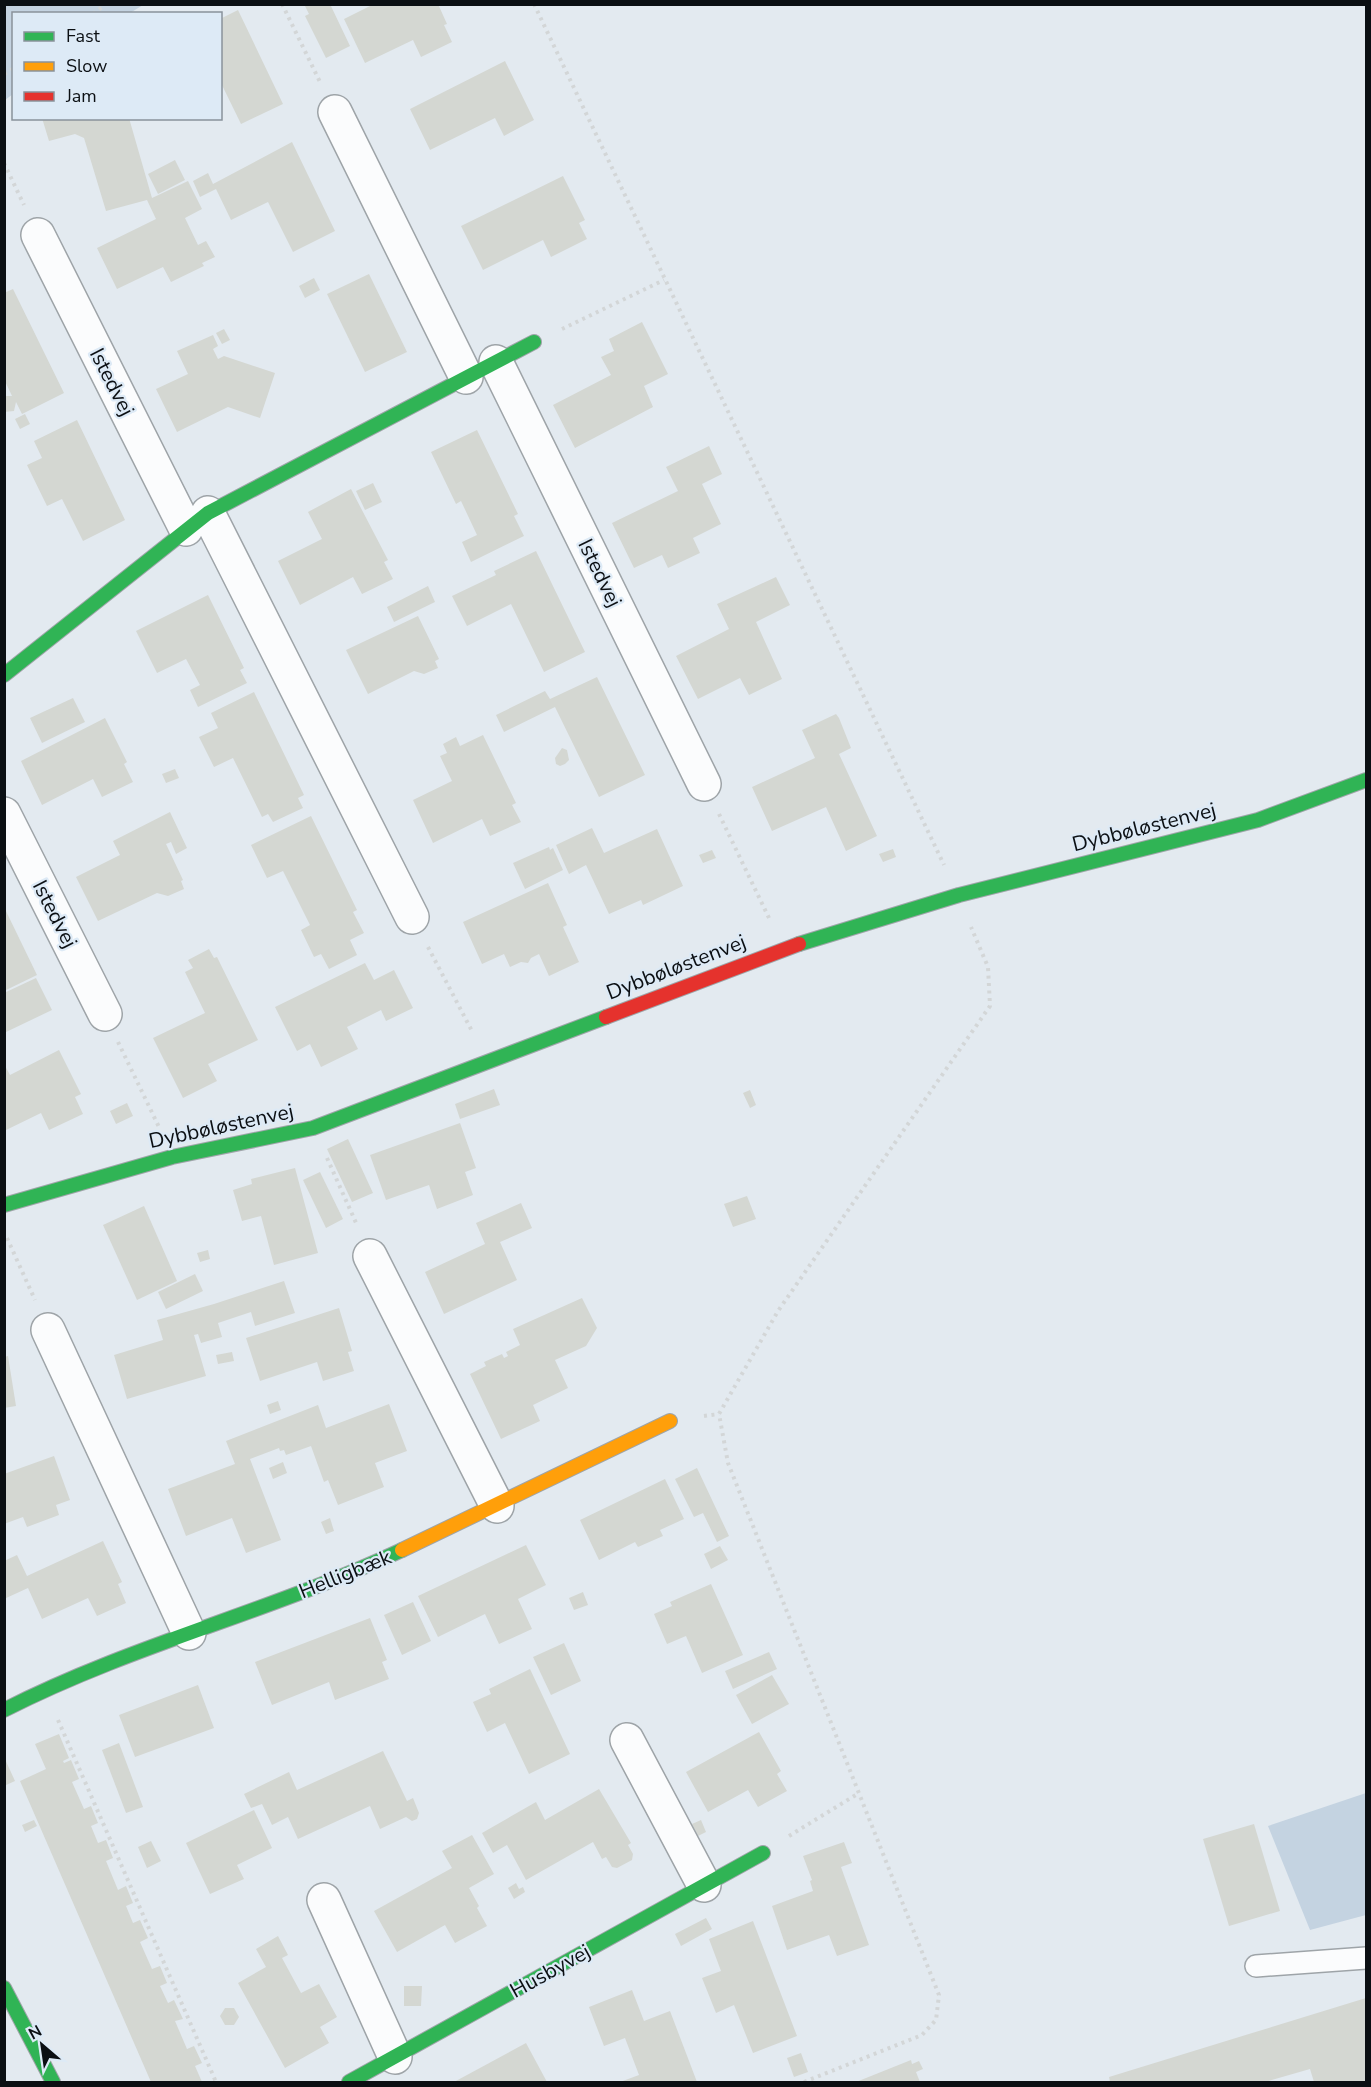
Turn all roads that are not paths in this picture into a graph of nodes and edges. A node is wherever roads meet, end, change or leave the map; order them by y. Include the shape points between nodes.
1 (335, 112) road end
2 (38, 235) road end
3 (534, 342) road end
4 (496, 362) junction
5 (466, 377) junction
6 (197, 521) junction
7 (4, 675) edge
8 (1366, 780) edge
9 (704, 783) road end
10 (4, 814) edge
11 (412, 917) road end
12 (105, 1014) road end
13 (4, 1205) edge
14 (370, 1256) road end
15 (48, 1330) road end
16 (670, 1422) dead end
17 (497, 1506) junction
18 (189, 1633) junction
19 (4, 1710) edge
20 (627, 1740) dead end
21 (763, 1853) road end
22 (704, 1885) junction
23 (324, 1900) dead end
24 (1366, 1958) edge
25 (1257, 1966) dead end
26 (4, 1988) edge
27 (395, 2057) junction
28 (54, 2082) edge
29 (349, 2082) edge

1 - 5 street
2 - 6 street, Istedvej
3 - 4 street
4 - 5 street
4 - 9 street, Istedvej
5 - 6 street
6 - 7 street
6 - 11 street, Istedvej
8 - 13 street, Dybbøløstenvej via 1258,820 959,895 784,949 313,1128 172,1157
10 - 12 street, Istedvej
14 - 17 street
15 - 18 street
16 - 17 street, Helligbæk
17 - 18 street, Helligbæk via 351,1574
18 - 19 street, Helligbæk via 45,1689
20 - 22 street
21 - 22 street, Husbyvej
22 - 27 street, Husbyvej
23 - 27 street
24 - 25 lane
26 - 28 street
27 - 29 street, Husbyvej

